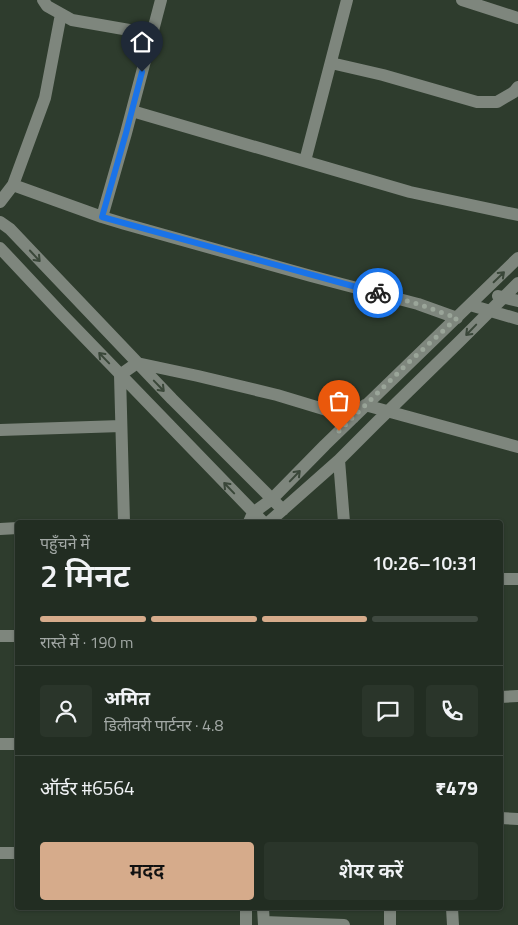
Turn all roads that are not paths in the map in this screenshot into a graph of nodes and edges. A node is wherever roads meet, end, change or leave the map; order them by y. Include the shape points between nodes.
1 (44, 0) edge
2 (162, 0) edge
3 (348, 0) edge
4 (462, 0) edge
5 (61, 14) junction
6 (518, 18) edge
7 (152, 34) junction
8 (331, 63) junction
9 (518, 88) edge
10 (132, 110) junction
11 (305, 161) junction
12 (13, 185) junction
13 (0, 202) edge
14 (518, 215) edge
15 (102, 217) junction
16 (0, 222) edge
17 (0, 248) edge
18 (518, 258) edge
19 (518, 283) edge
20 (483, 292) junction
21 (504, 298) junction
22 (518, 301) edge
23 (470, 305) junction
24 (490, 311) junction
25 (457, 318) junction
26 (518, 319) edge
27 (138, 363) junction
28 (120, 375) junction
29 (366, 405) junction
30 (387, 412) junction
31 (352, 418) junction
32 (121, 426) junction
33 (0, 430) edge
34 (518, 447) edge
35 (339, 460) junction
36 (272, 499) junction
37 (283, 510) junction
38 (251, 518) edge
39 (124, 520) edge
40 (271, 520) edge
41 (344, 520) edge
42 (15, 528) edge
43 (0, 529) edge
44 (503, 579) edge
45 (518, 579) edge
46 (0, 636) edge
47 (15, 636) edge
48 (518, 696) edge
49 (503, 697) edge
50 (0, 744) edge
51 (15, 744) edge
52 (503, 818) edge
53 (518, 819) edge
54 (0, 853) edge
55 (15, 853) edge
56 (246, 910) edge
57 (264, 910) edge
58 (390, 910) edge
59 (452, 910) edge
60 (264, 924) edge
61 (246, 925) edge
62 (344, 925) edge
63 (390, 925) edge
64 (453, 925) edge

1 - 5 street via 47,6
2 - 7 street
3 - 8 street
4 - 6 street
5 - 7 street via 72,20
5 - 12 street via 45,98
7 - 10 street
8 - 9 street via 477,102 496,102
8 - 11 street
10 - 11 street
10 - 15 street
11 - 14 street via 410,192
12 - 13 street
12 - 15 street
15 - 25 street via 418,304
16 -> 27 street
28 -> 17 street
20 -> 18 street
19 - 21 street
20 - 21 street
20 - 23 street
21 - 22 street
21 - 24 street
23 - 24 street
23 - 25 street
24 - 26 street
24 -> 30 street
25 - 29 street
27 - 28 street
27 - 31 street via 277,395
27 -> 36 street
28 - 32 street
38 -> 28 street
29 - 30 street
29 - 31 street
30 - 34 street
30 - 35 street
36 -> 31 street
32 - 33 street
32 - 39 street
35 - 37 street
35 - 41 street
36 - 37 street
36 - 38 street
37 - 40 street
42 - 43 street
44 - 45 street
46 - 47 street
48 - 49 street
50 - 51 street
52 - 53 street
54 - 55 street
56 - 61 street
57 - 60 street
58 - 63 street
59 - 64 street
60 - 62 street

